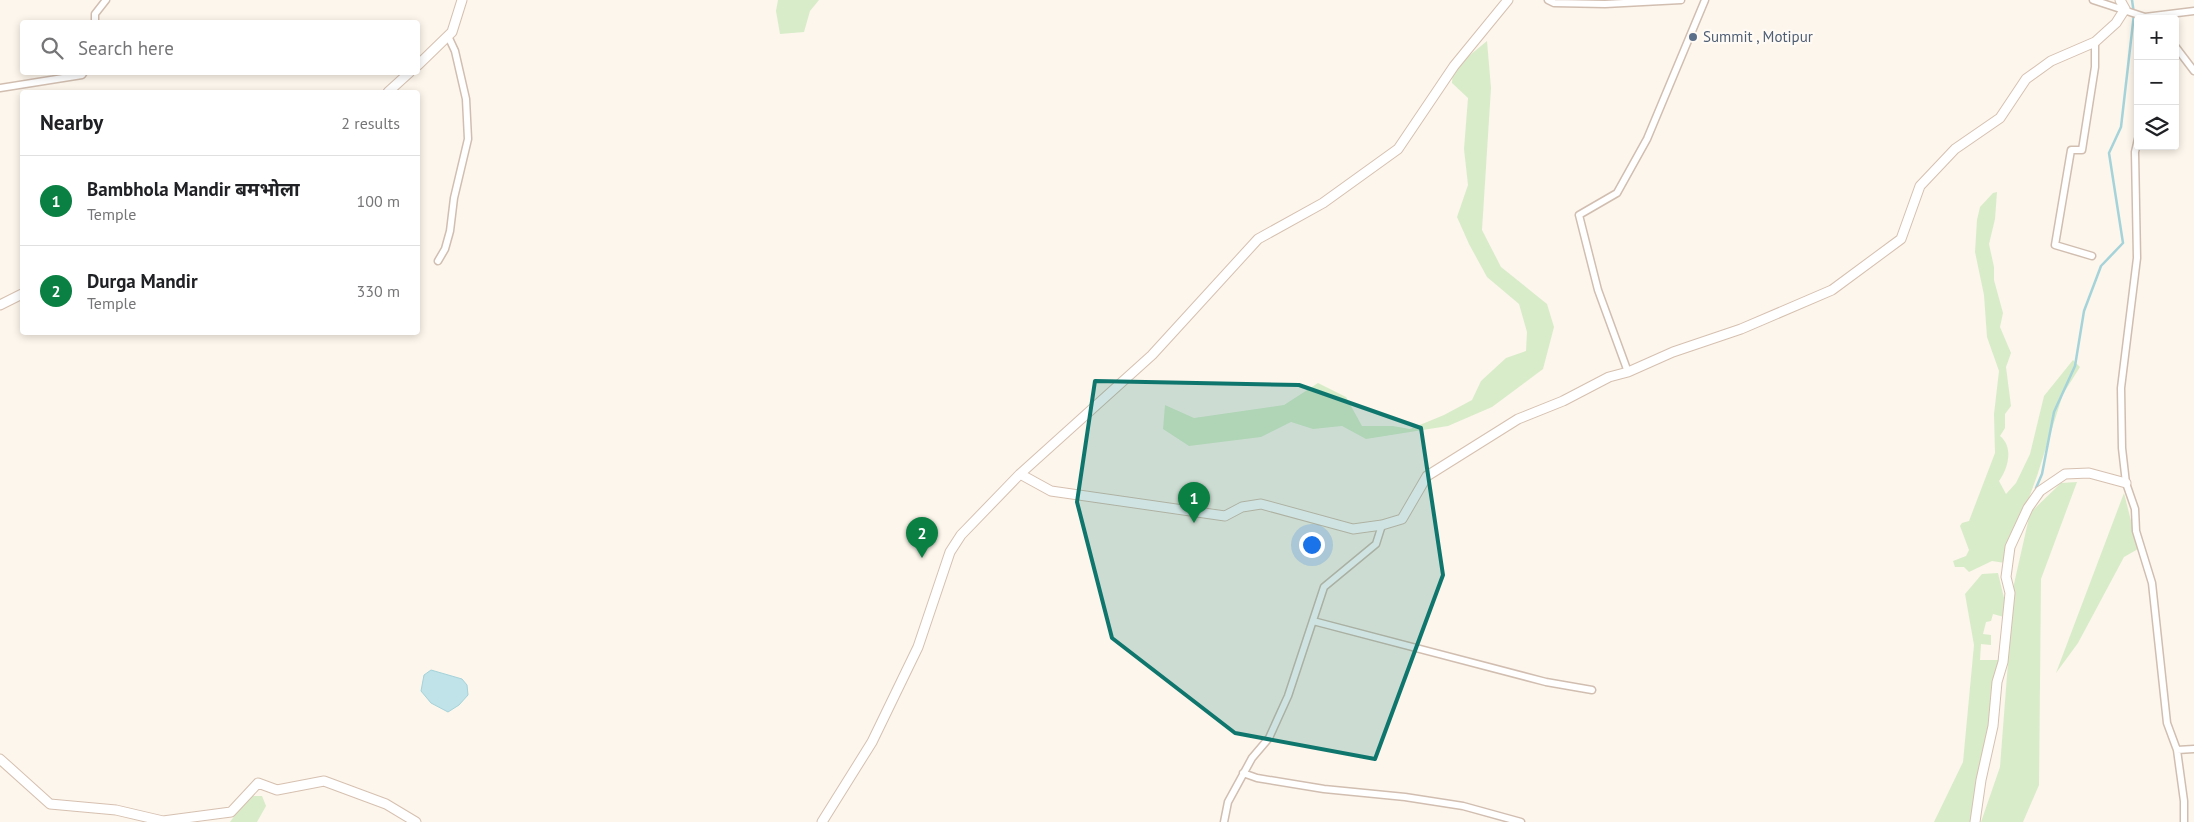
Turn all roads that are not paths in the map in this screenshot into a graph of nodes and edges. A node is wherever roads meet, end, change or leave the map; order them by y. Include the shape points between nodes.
1 (106, 0) edge
2 (462, 0) edge
3 (1508, 0) edge
4 (1548, 0) edge
5 (1681, 0) edge
6 (1705, 0) edge
7 (2093, 0) edge
8 (2120, 0) edge
9 (2194, 11) edge
10 (2131, 12) junction
11 (2138, 15) edge
12 (2166, 15) edge
13 (95, 20) edge
14 (448, 36) junction
15 (2095, 42) junction
16 (2179, 51) edge
17 (420, 63) edge
18 (2194, 71) edge
19 (82, 75) edge
20 (407, 75) edge
21 (0, 88) edge
22 (390, 90) edge
23 (2135, 150) edge
24 (2092, 256) dead end
25 (438, 261) dead end
26 (20, 295) edge
27 (0, 306) edge
28 (1628, 372) junction
29 (1020, 474) junction
30 (2126, 483) junction
31 (1382, 525) junction
32 (1314, 621) junction
33 (1592, 690) dead end
34 (2194, 749) edge
35 (2177, 750) junction
36 (0, 759) edge
37 (1244, 773) junction
38 (416, 822) edge
39 (822, 822) edge
40 (1224, 822) edge
41 (1521, 822) edge
42 (1975, 822) edge
43 (2184, 822) edge

1 - 13 street
2 - 14 street
3 - 29 street via 1454,66 1398,149 1323,203 1258,239 1152,354
4 - 5 street via 1554,3 1605,4
6 - 28 street via 1647,139 1617,193 1579,215 1598,290
7 - 10 street
8 - 10 street
9 - 12 street
10 - 11 street
10 - 15 street
14 - 17 street
14 - 25 street via 466,99 468,139 446,248
15 - 24 street via 2095,67 2082,150 2071,150 2055,245
15 - 28 street via 2051,61 2026,79 2000,118 1955,149 1920,186 1901,239 1832,290 1741,330 1673,352
16 - 18 street
19 - 21 street
20 - 22 street
23 - 30 street via 2137,258 2121,388
26 - 27 street
28 - 31 street via 1609,377 1501,429 1427,476 1402,518
29 - 31 street via 1052,491 1108,500 1224,516 1242,507 1261,504 1353,529
29 - 39 street via 961,535 950,552 918,647 872,742
30 - 35 street via 2152,583 2167,723
30 - 42 street via 2089,473 2066,474 2040,491 2028,508 2010,547 2006,577 2010,593 2003,662
31 - 32 street via 1376,544 1324,587
32 - 33 street via 1546,682
32 - 37 street via 1288,696 1269,738
34 - 35 street
35 - 43 street
36 - 38 street via 50,804 116,810 163,821 231,812 258,783 277,790 324,780 386,804
37 - 40 street via 1228,802
37 - 41 street via 1324,789 1463,806

